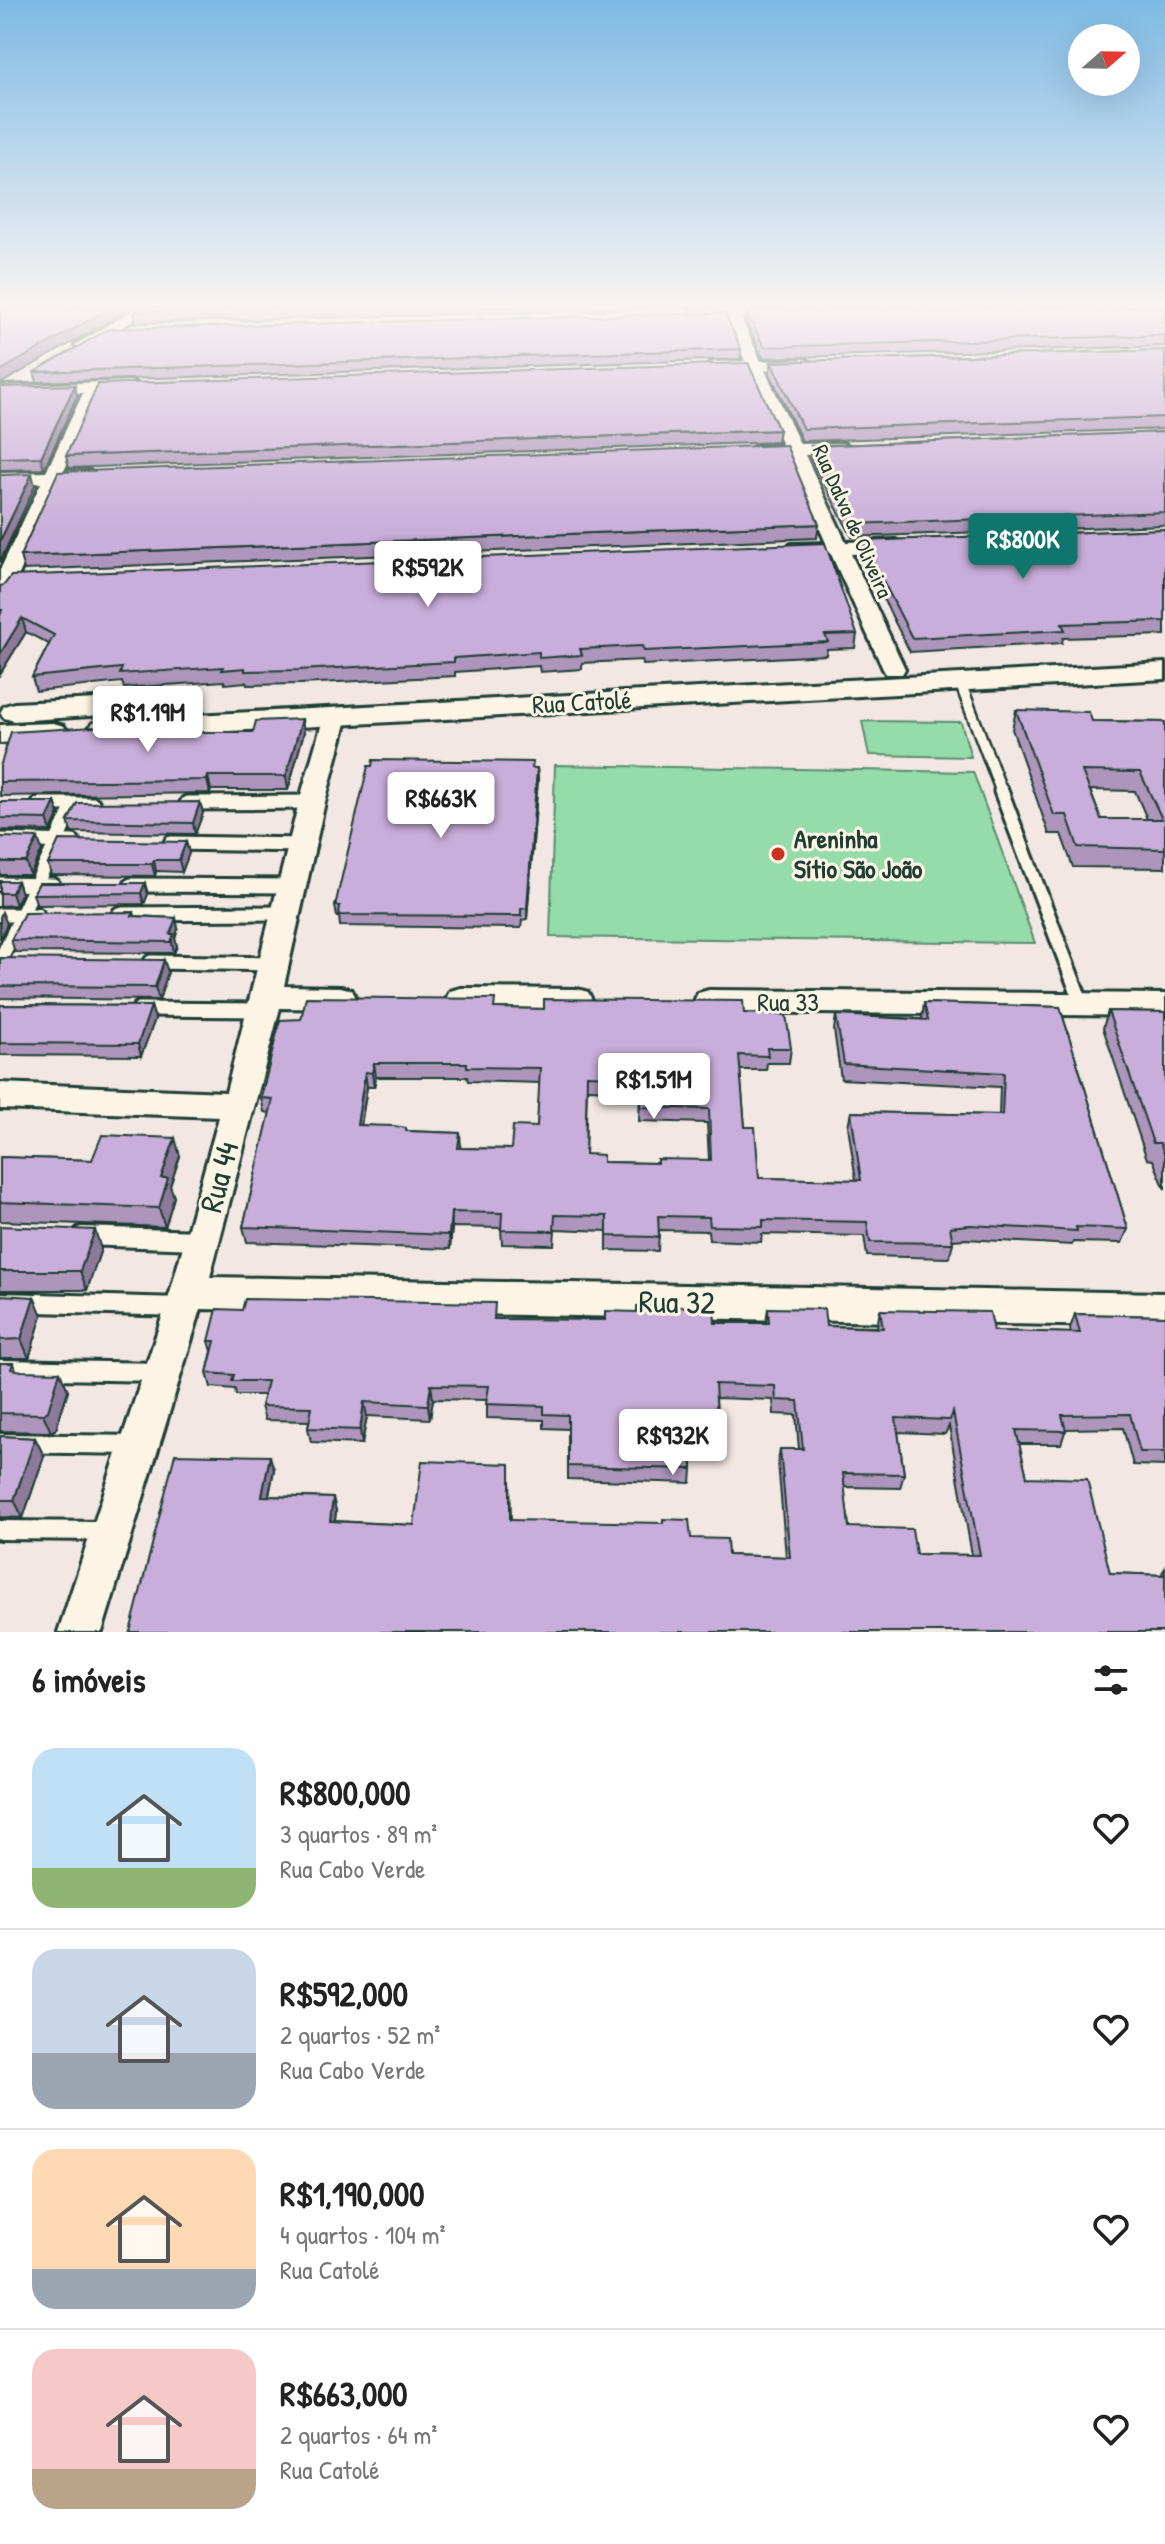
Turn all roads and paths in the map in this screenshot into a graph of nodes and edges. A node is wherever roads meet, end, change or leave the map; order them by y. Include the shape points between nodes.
1 (18, 383) edge
2 (763, 383) edge
3 (147, 390) edge
4 (91, 392) junction
5 (1, 394) edge
6 (856, 447) edge
7 (795, 450) junction
8 (732, 452) edge
9 (101, 476) edge
10 (54, 478) junction
11 (0, 479) edge
12 (916, 545) edge
13 (839, 548) junction
14 (776, 551) edge
15 (37, 579) edge
16 (2, 584) edge
17 (1165, 654) edge
18 (894, 669) junction
19 (1165, 671) edge
20 (960, 682) junction
21 (0, 712) edge
22 (336, 716) junction
23 (0, 734) edge
24 (312, 802) junction
25 (170, 803) edge
26 (74, 804) junction
27 (106, 804) edge
28 (30, 805) edge
29 (0, 840) edge
30 (57, 842) junction
31 (88, 842) edge
32 (150, 843) edge
33 (304, 845) junction
34 (0, 884) edge
35 (35, 885) junction
36 (66, 885) edge
37 (112, 885) edge
38 (291, 900) junction
39 (102, 914) edge
40 (0, 915) edge
41 (24, 915) junction
42 (55, 915) edge
43 (0, 961) edge
44 (16, 961) edge
45 (138, 962) edge
46 (276, 964) junction
47 (363, 998) edge
48 (427, 999) edge
49 (603, 1000) edge
50 (682, 1001) edge
51 (266, 1003) junction
52 (1082, 1004) junction
53 (1165, 1005) edge
54 (124, 1009) edge
55 (0, 1096) edge
56 (239, 1105) junction
57 (62, 1235) edge
58 (202, 1240) junction
59 (186, 1300) junction
60 (0, 1302) edge
61 (1165, 1310) edge
62 (0, 1369) edge
63 (163, 1372) junction
64 (0, 1443) edge
65 (140, 1445) junction
66 (0, 1530) edge
67 (113, 1531) junction
68 (80, 1632) edge

1 - 5 street
2 - 7 street, Rua Dalva de Oliveira
3 - 4 street
4 - 5 street
4 - 10 street
6 - 7 street
7 - 8 street
7 - 13 street, Rua Dalva de Oliveira
9 - 10 street
10 - 11 street
10 - 16 street
12 - 13 street
13 - 14 street
13 - 18 street, Rua Dalva de Oliveira
15 - 16 street
17 - 18 street, Rua Catolé
18 - 21 street, Rua Catolé
19 - 20 street, Rua Catolé
20 - 22 street, Rua Catolé
20 - 52 lane
22 - 23 street, Rua Catolé
22 - 24 street, Rua 44
24 - 25 lane
24 - 33 street, Rua 44
26 - 27 lane
26 - 28 lane
26 - 30 lane
29 - 30 lane
30 - 31 lane
30 - 35 lane
32 - 33 lane
33 - 38 street, Rua 44
34 - 35 lane
35 - 36 lane
35 - 41 lane
37 - 38 lane
38 - 39 lane
38 - 46 street, Rua 44
40 - 41 lane
41 - 42 lane
41 - 43 lane
43 - 44 lane
45 - 46 lane
46 - 51 street, Rua 44
47 - 51 street
48 - 49 street
50 - 52 street, Rua 33
51 - 54 lane
51 - 56 street, Rua 44
52 - 53 street, Rua 33
55 - 56 street
56 - 58 street, Rua 44
57 - 58 lane
58 - 59 street, Rua 44
59 - 60 lane
59 - 61 street, Rua 32
59 - 63 street, Rua 44
62 - 63 lane
63 - 65 street, Rua 44
64 - 65 lane
65 - 67 street, Rua 44
66 - 67 lane
67 - 68 street, Rua 44

